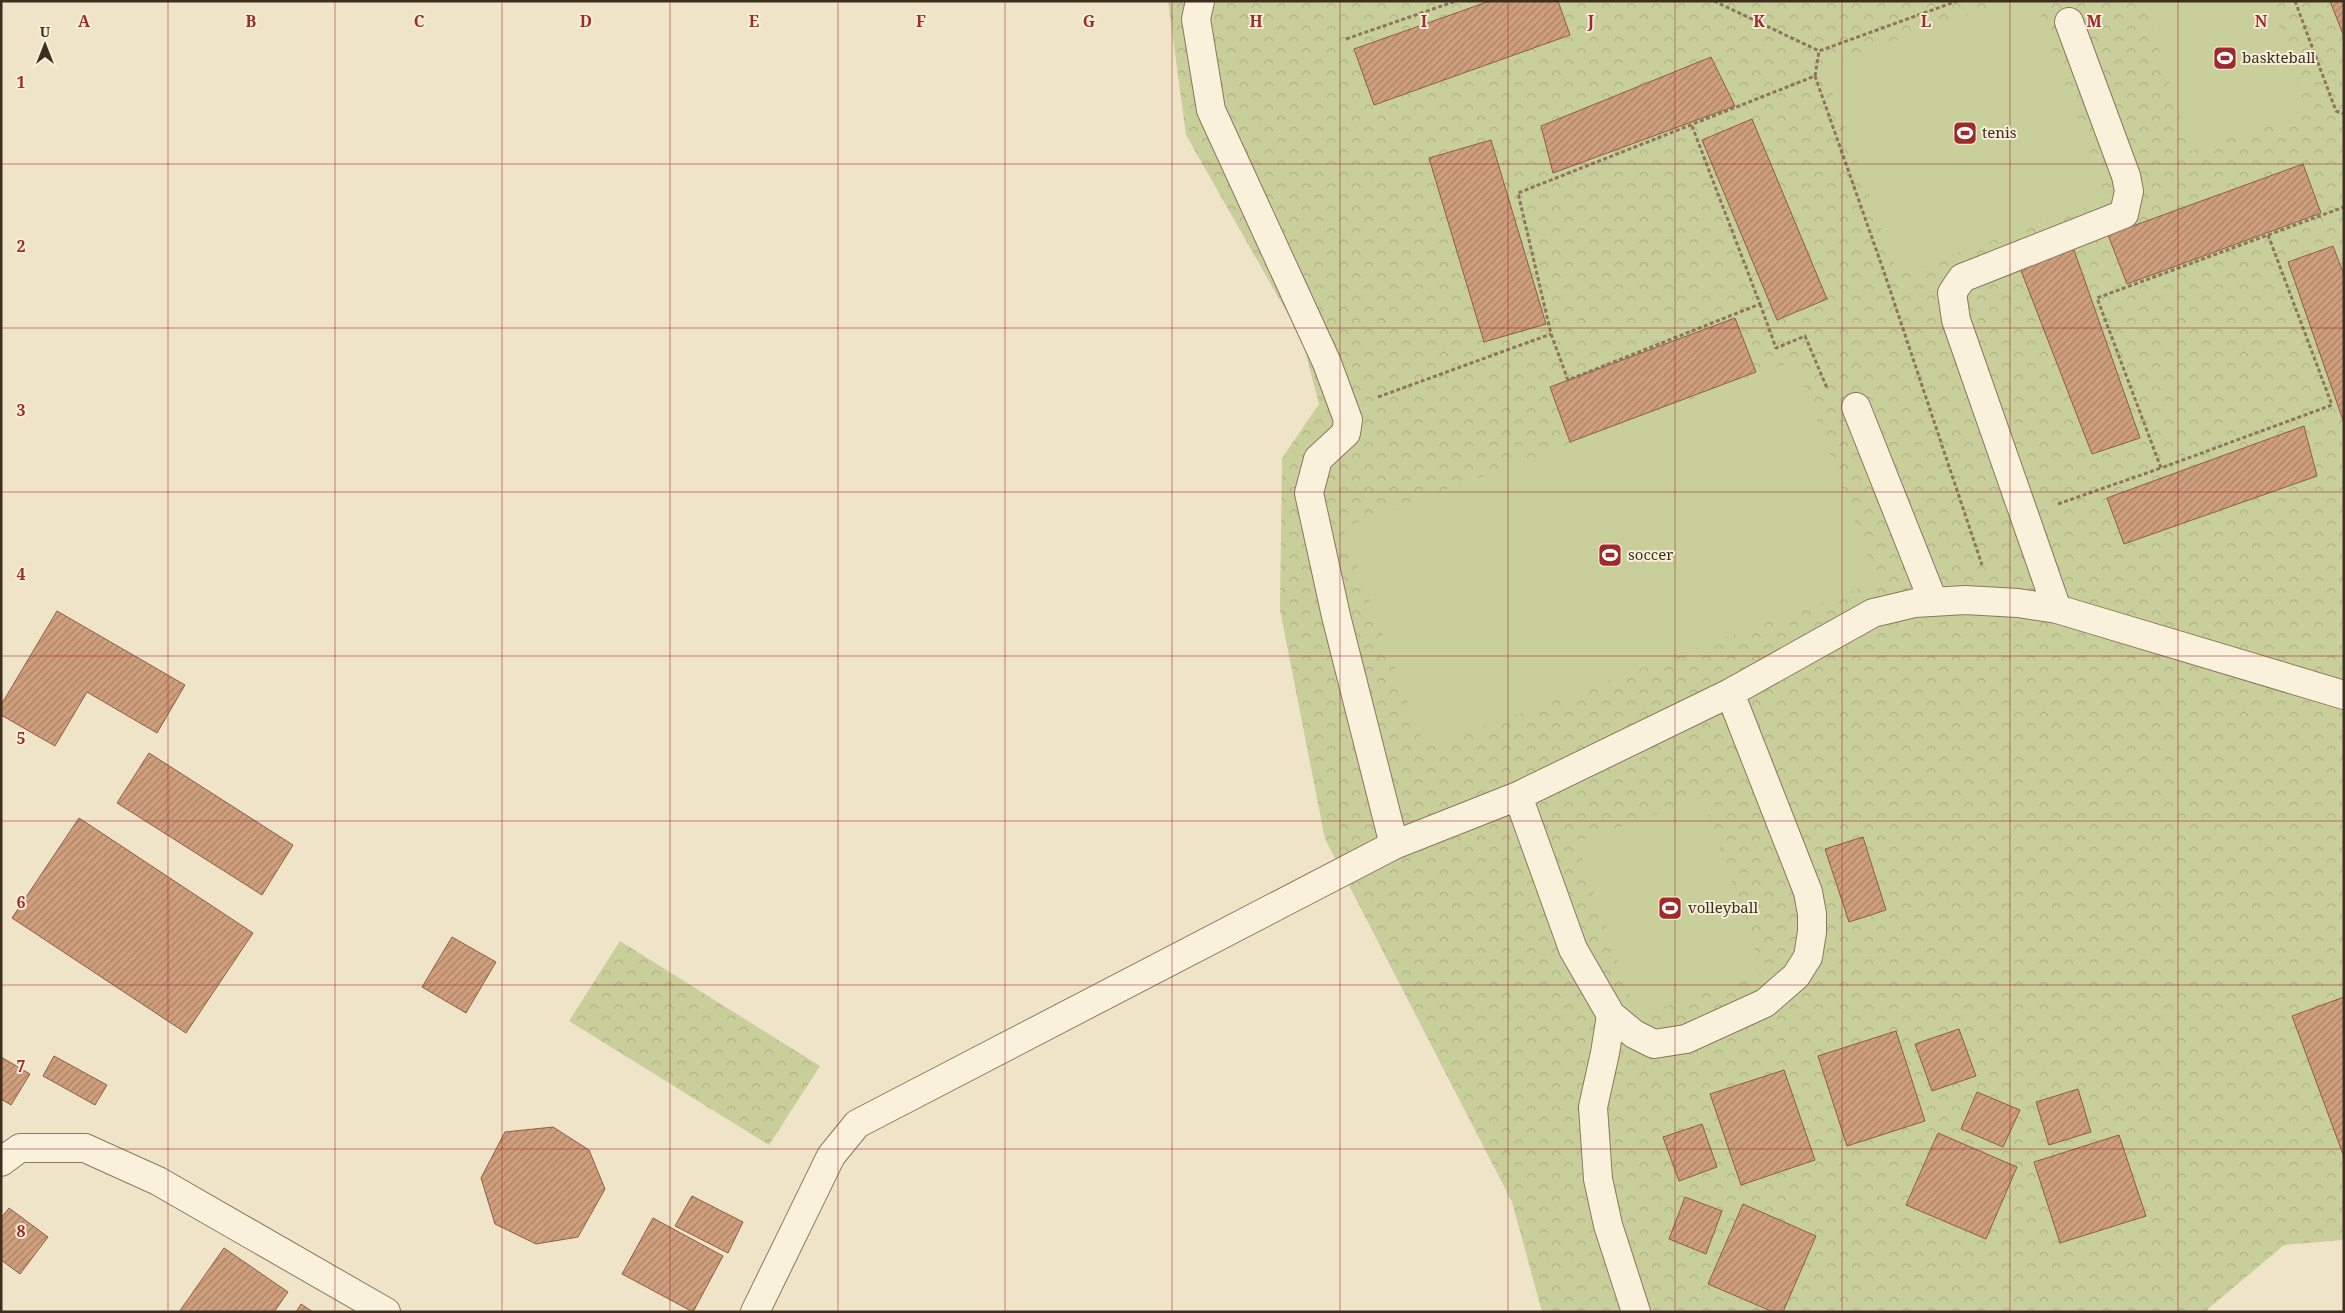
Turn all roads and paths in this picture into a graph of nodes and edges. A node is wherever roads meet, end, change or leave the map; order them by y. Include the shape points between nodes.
1 (1200, 1) edge
2 (1456, 1) edge
3 (1714, 1) edge
4 (1957, 1) edge
5 (2296, 1) edge
6 (2069, 22) dead end
7 (1346, 39) dead end
8 (1819, 51) junction
9 (1815, 76) junction
10 (2344, 114) edge
11 (1692, 126) junction
12 (2344, 207) edge
13 (2268, 235) junction
14 (1760, 304) junction
15 (1551, 334) junction
16 (1856, 407) joint
17 (1344, 409) junction
18 (2161, 468) junction
19 (2025, 516) junction
20 (1933, 601) junction
21 (1994, 601) junction
22 (2057, 609) junction
23 (1730, 693) junction
24 (2344, 695) edge
25 (1518, 796) junction
26 (1394, 845) junction
27 (1611, 1015) junction
28 (1, 1162) edge
29 (386, 1312) edge
30 (755, 1312) edge
31 (1636, 1312) edge

1 - 17 lane via 1196,19 1211,110 1327,363
2 - 7 path
3 - 8 path
4 - 8 path
5 - 10 path via 2336,111
6 - 19 lane via 2126,176 2129,191 2124,214 1962,278 1952,293 1956,320
8 - 9 path
9 - 11 path
9 - 21 path
11 - 14 path
11 - 15 path via 1518,193
12 - 13 path
13 - 18 path via 2097,298
13 - 18 path via 2332,405
14 - 15 path via 1568,380
14 - 16 path via 1776,348 1805,336 1837,413
15 - 17 path
16 - 20 lane
17 - 26 lane via 1348,420 1346,433 1318,459 1309,493 1331,597
18 - 19 path
19 - 22 lane
20 - 21 lane
20 - 23 lane via 1915,602 1873,614
21 - 22 lane
22 - 24 lane
23 - 25 lane
23 - 27 lane via 1808,892 1812,914 1808,957 1796,976 1765,1003 1686,1039 1654,1044 1634,1034
25 - 26 lane
25 - 27 lane via 1573,949
26 - 30 lane via 857,1124 831,1156
27 - 31 lane via 1593,1107 1598,1179 1608,1225
28 - 29 lane via 20,1148 85,1148 158,1181

